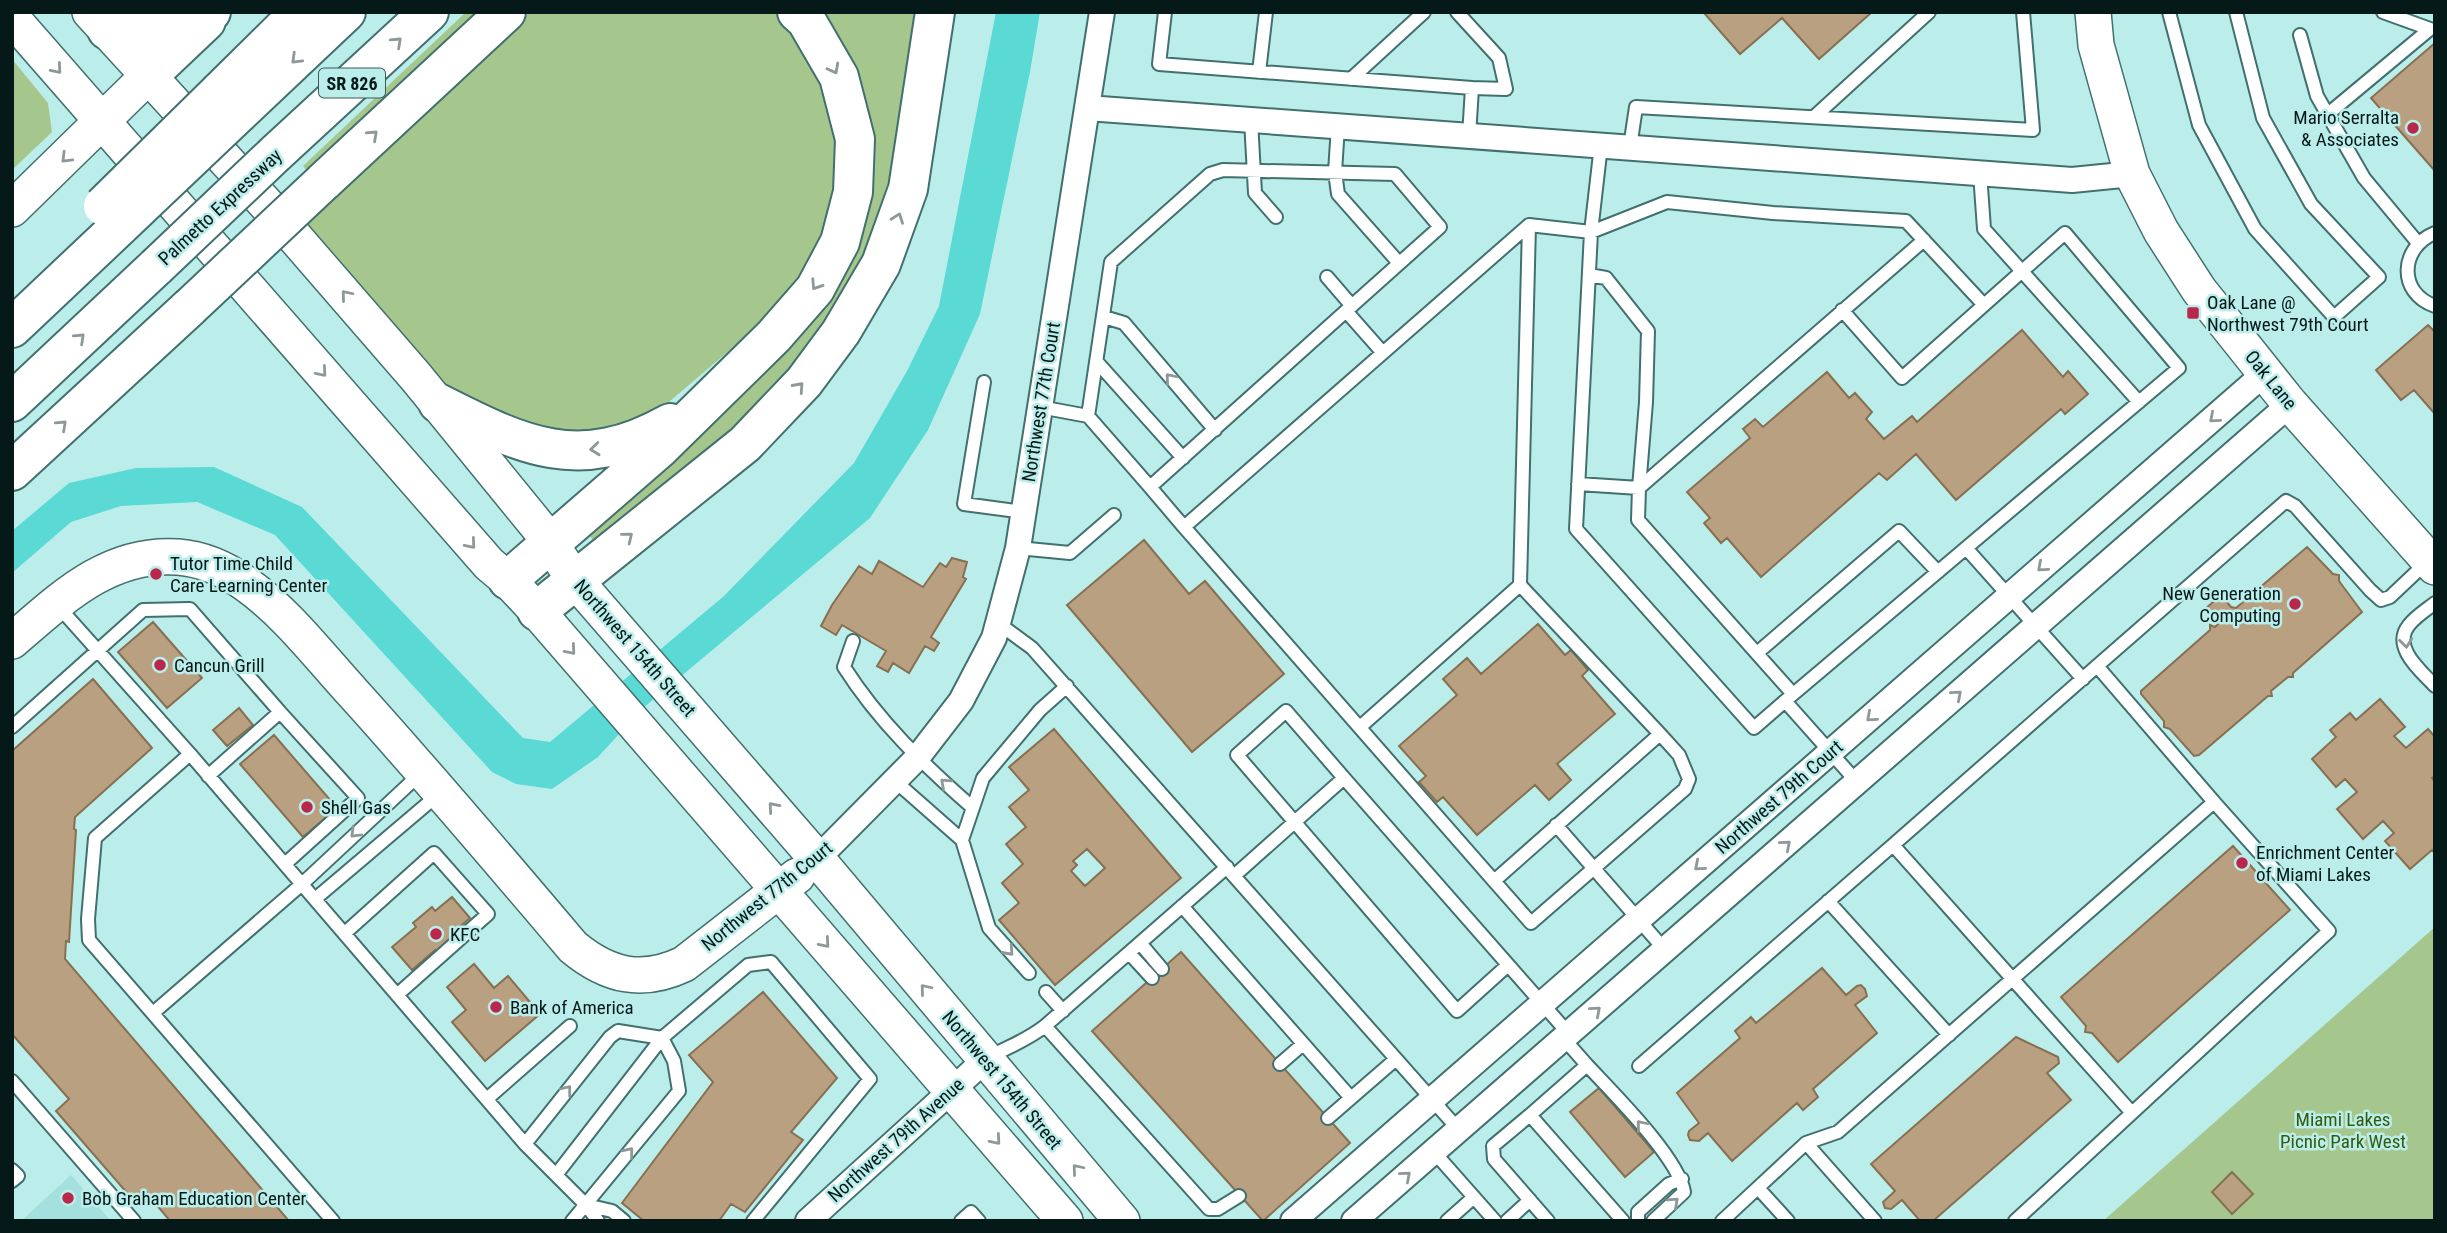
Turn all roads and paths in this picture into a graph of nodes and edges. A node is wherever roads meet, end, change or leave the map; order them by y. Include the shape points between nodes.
1 (213, 12) edge
2 (300, 12) edge
3 (346, 12) edge
4 (429, 12) edge
5 (506, 12) edge
6 (797, 12) edge
7 (935, 12) edge
8 (1101, 12) edge
9 (1165, 12) edge
10 (1266, 12) edge
11 (1424, 12) edge
12 (1457, 12) edge
13 (1929, 12) edge
14 (2024, 12) edge
15 (2093, 12) edge
16 (2169, 12) edge
17 (2236, 12) edge
18 (2383, 12) edge
19 (12, 18) edge
20 (99, 21) edge
21 (2300, 35) dead end
22 (1259, 72) junction
23 (149, 75) junction
24 (1351, 79) junction
25 (1472, 88) junction
26 (230, 102) junction
27 (1087, 107) junction
28 (2328, 114) junction
29 (1814, 117) junction
30 (1251, 120) junction
31 (103, 121) junction
32 (1338, 126) junction
33 (1469, 136) junction
34 (1601, 145) junction
35 (1630, 147) junction
36 (1253, 170) junction
37 (1335, 172) junction
38 (1980, 173) junction
39 (2132, 174) junction
40 (12, 209) edge
41 (112, 216) junction
42 (1276, 217) dead end
43 (1529, 225) junction
44 (1591, 232) junction
45 (2435, 233) edge
46 (1924, 240) junction
47 (2418, 243) junction
48 (1399, 263) junction
49 (2022, 272) junction
50 (1589, 275) junction
51 (1327, 277) dead end
52 (12, 294) edge
53 (1984, 305) junction
54 (2435, 306) edge
55 (1349, 309) junction
56 (1842, 310) junction
57 (1104, 317) junction
58 (12, 328) edge
59 (1383, 353) junction
60 (1097, 362) junction
61 (2265, 373) junction
62 (984, 382) dead end
63 (12, 402) edge
64 (2139, 402) junction
65 (438, 403) junction
66 (2290, 404) junction
67 (702, 405) junction
68 (1040, 407) junction
69 (1088, 416) junction
70 (1214, 430) junction
71 (1183, 458) junction
72 (12, 471) edge
73 (1578, 484) junction
74 (1150, 487) junction
75 (1639, 488) junction
76 (1024, 512) junction
77 (1114, 515) dead end
78 (1184, 527) junction
79 (551, 544) junction
80 (1018, 548) junction
81 (1966, 548) junction
82 (2432, 564) edge
83 (1938, 572) junction
84 (508, 580) junction
85 (575, 580) junction
86 (1520, 584) junction
87 (2009, 596) junction
88 (56, 603) junction
89 (2435, 603) edge
90 (537, 611) junction
91 (998, 623) junction
92 (2036, 626) junction
93 (12, 640) edge
94 (853, 641) dead end
95 (98, 650) junction
96 (1757, 653) junction
97 (2097, 666) junction
98 (2082, 679) junction
99 (1067, 686) junction
100 (2435, 686) edge
101 (1789, 697) junction
102 (280, 712) junction
103 (12, 727) edge
104 (1360, 727) junction
105 (1660, 734) junction
106 (1830, 752) junction
107 (190, 754) junction
108 (916, 758) junction
109 (208, 776) junction
110 (1344, 778) junction
111 (432, 781) junction
112 (895, 781) junction
113 (1857, 782) junction
114 (358, 799) junction
115 (2214, 802) junction
116 (973, 808) junction
117 (373, 815) junction
118 (1294, 822) junction
119 (1556, 825) junction
120 (962, 840) junction
121 (1893, 845) junction
122 (817, 859) junction
123 (285, 864) junction
124 (1593, 869) junction
125 (1231, 871) junction
126 (1494, 881) junction
127 (302, 884) junction
128 (780, 891) junction
129 (315, 899) junction
130 (1828, 901) junction
131 (1182, 906) junction
132 (1638, 920) junction
133 (345, 933) junction
134 (1140, 943) junction
135 (1665, 950) junction
136 (1129, 953) junction
137 (1508, 965) junction
138 (1029, 973) dead end
139 (2012, 980) junction
140 (1046, 992) dead end
141 (398, 994) junction
142 (1542, 1003) junction
143 (1062, 1011) junction
144 (153, 1013) junction
145 (570, 1026) dead end
146 (1045, 1026) junction
147 (1949, 1035) junction
148 (1567, 1037) junction
149 (662, 1038) junction
150 (1303, 1044) junction
151 (1396, 1059) junction
152 (985, 1060) junction
153 (1280, 1064) dead end
154 (1587, 1065) junction
155 (1639, 1066) dead end
156 (12, 1081) edge
157 (951, 1088) junction
158 (488, 1098) junction
159 (1351, 1098) junction
160 (1432, 1100) junction
161 (2132, 1112) junction
162 (1530, 1115) junction
163 (1328, 1118) dead end
164 (1459, 1130) junction
165 (1806, 1143) junction
166 (525, 1144) junction
167 (1434, 1152) junction
168 (12, 1170) edge
169 (556, 1175) junction
170 (1682, 1179) junction
171 (12, 1181) edge
172 (1758, 1188) junction
173 (1239, 1196) dead end
174 (1474, 1197) junction
175 (1530, 1200) junction
176 (586, 1205) junction
177 (1055, 1214) edge
178 (134, 1221) edge
179 (333, 1221) edge
180 (572, 1221) edge
181 (598, 1221) edge
182 (624, 1221) edge
183 (753, 1221) edge
184 (808, 1221) edge
185 (961, 1221) edge
186 (978, 1221) edge
187 (1122, 1221) edge
188 (1293, 1221) edge
189 (1354, 1221) edge
190 (1447, 1221) edge
191 (1495, 1221) edge
192 (1507, 1221) edge
193 (1548, 1221) edge
194 (1623, 1221) edge
195 (1638, 1221) edge
196 (1653, 1221) edge
197 (1722, 1221) edge
198 (1788, 1221) edge
199 (1875, 1221) edge
200 (2015, 1221) edge

1 - 20 highway via 153,33
1 - 23 highway
2 - 26 highway
3 -> 26 highway, SR 826
63 -> 4 highway, Palmetto Expressway / SR 826, bridge
72 -> 5 highway, bridge
6 -> 67 highway via 807,20 839,78 855,139 853,192 840,242 815,289
85 -> 7 highway via 745,444 803,382 841,332 881,264 908,189
8 - 27 street, Northwest 77th Court
9 - 22 lane via 1159,64
10 - 22 lane
11 - 24 lane
12 - 25 lane via 1499,58 1506,89
13 - 29 lane
14 - 29 lane via 2033,130
15 - 39 main road, Oak Lane via 2096,45
16 - 17 lane via 2199,125 2249,218 2334,317 2379,277 2311,205 2263,118
18 - 28 lane via 2430,29
19 -> 31 main road
20 - 23 main road, Northwest 154th Street
21 - 28 lane via 2317,96
22 - 24 lane
23 - 31 main road
65 -> 23 main road, Northwest 154th Street
24 - 25 lane
25 - 33 lane
26 - 41 highway, SR 826, bridge
27 - 30 street
27 - 68 street, Northwest 77th Court
28 - 47 lane via 2364,178
29 - 35 lane via 1636,107
30 - 32 street
30 - 36 lane
31 -> 40 main road
31 -> 84 main road via 489,564
32 - 33 street
32 - 37 lane
33 - 34 street
34 - 35 street
34 - 44 lane
35 - 38 street
36 - 37 lane
36 - 42 lane via 1255,193
36 - 57 lane via 1210,174 1111,262
37 - 48 lane via 1338,194
37 - 48 lane via 1395,174 1440,227
38 - 39 street via 2072,180
38 - 49 lane via 1984,229
39 - 61 main road, Oak Lane via 2199,290
41 - 52 highway
41 - 58 highway, SR 826
43 - 44 lane
43 - 59 lane
43 - 86 lane
44 - 46 lane via 1667,202 1906,221
44 - 50 lane
45 - 47 lane
46 - 53 lane
46 - 56 lane
47 - 54 lane via 2407,262 2409,283 2422,301
48 - 55 lane
49 - 53 lane
49 - 64 lane
49 - 64 lane via 2065,233 2179,368
50 - 73 lane
50 - 75 lane via 1606,278 1648,331
51 - 55 lane
53 - 56 lane via 1902,378
55 - 59 lane
55 - 70 lane
56 - 75 lane
57 - 60 lane
70 -> 57 lane via 1124,323
59 - 78 lane
60 - 69 lane
60 - 71 lane
61 - 66 main road, Oak Lane
61 -> 87 street, Northwest 79th Court
62 - 76 lane via 964,505
64 - 81 lane
67 -> 65 highway via 632,442 584,451 515,440
65 - 79 main road, Northwest 154th Street
66 - 82 main road, Oak Lane
66 - 92 street
67 - 79 highway
68 - 69 lane
68 - 76 street, Northwest 77th Court
69 - 74 lane
70 - 71 lane
71 - 74 lane
73 - 75 lane
73 - 101 lane via 1576,528 1754,728
74 - 78 lane
75 - 96 lane via 1638,520
76 - 80 street, Northwest 77th Court
77 - 80 lane via 1070,553
78 - 104 lane
79 - 84 highway
79 - 85 main road, Northwest 154th Street
80 - 91 street, Northwest 77th Court
81 - 83 lane
81 - 87 lane
82 - 97 lane via 2381,600 2286,501
83 - 96 lane via 1899,531
83 - 101 lane
84 - 90 main road
85 - 90 highway
122 -> 85 main road, Northwest 154th Street
86 - 104 lane
86 - 105 lane
87 - 92 lane
87 -> 106 street, Northwest 79th Court
88 - 93 main road, Northwest 77th Court
88 - 95 lane
88 - 111 main road, Northwest 77th Court via 107,569 136,561 177,557 211,564 275,608
89 -> 100 lane via 2404,633 2407,654
90 -> 128 main road
91 - 99 lane via 1032,648
91 - 108 street, Northwest 77th Court via 961,701
92 - 98 lane
113 -> 92 street
94 - 108 lane via 844,667
95 - 102 lane via 143,610 190,609
95 - 103 lane
95 - 107 lane
96 - 101 lane
97 - 98 lane
97 - 115 lane
98 - 121 lane
99 - 116 lane via 983,778
99 - 125 lane
101 - 106 lane
102 - 109 lane
102 - 114 lane
104 - 126 lane
105 - 119 lane
105 - 124 lane via 1686,767 1689,779 1685,789
106 - 113 lane
106 -> 132 street, Northwest 79th Court
107 - 109 lane
107 - 144 lane via 95,838 89,940
108 - 112 street, Northwest 77th Court
116 -> 108 lane
109 - 123 lane
110 - 118 lane
110 - 118 lane via 1286,711 1237,755
110 - 137 lane
111 - 117 lane
111 - 128 main road, Northwest 77th Court via 573,947 590,961 630,976 668,972 684,964
111 - 129 lane
112 - 120 lane
112 - 122 street, Northwest 77th Court
135 -> 113 street
114 - 117 lane
114 - 123 lane
115 - 139 lane
115 - 161 lane via 2329,931
116 - 120 lane
117 -> 127 lane
118 - 125 lane
118 - 137 lane via 1457,1011
119 - 124 lane
119 - 126 lane
120 -> 138 lane via 989,928
121 - 130 lane
121 - 139 lane
122 - 128 main road, Northwest 77th Court
152 -> 122 main road, Northwest 154th Street
123 - 127 lane
124 - 126 lane via 1531,923
124 - 132 lane
125 - 131 lane
125 - 151 lane
127 - 129 lane
127 - 144 lane
128 -> 157 main road
129 - 133 lane
130 - 147 lane
130 - 155 lane
131 - 134 lane
131 - 150 lane
132 - 135 lane
132 - 142 street, Northwest 79th Court
133 - 141 lane
133 - 141 lane via 434,853 488,914
134 - 136 lane
134 - 136 lane via 1157,973
148 -> 135 street
136 - 143 lane
137 - 142 lane
139 - 147 lane
139 - 161 lane
140 - 143 lane
141 - 158 lane
142 - 148 lane
142 - 160 street, Northwest 79th Court
143 - 146 lane
144 - 179 lane
145 - 158 lane
146 - 152 lane
146 - 173 lane via 1209,1209 1218,1209
147 - 165 lane via 1838,1132
148 - 154 lane
148 - 164 street
166 -> 149 lane via 610,1037 618,1031
149 - 169 lane
176 -> 149 lane via 679,1091 674,1061
149 - 183 lane via 748,965 771,962 870,1079
150 - 153 lane
150 - 159 lane
151 - 159 lane
151 - 160 lane
152 - 157 street, Northwest 79th Avenue
187 -> 152 main road, Northwest 154th Street
154 - 162 lane
170 -> 154 lane via 1644,1127
156 - 178 lane
157 -> 177 main road
157 - 184 street, Northwest 79th Avenue
158 - 166 lane
159 - 163 lane
160 - 164 lane
160 - 188 street, Northwest 79th Court
161 - 200 lane
162 - 175 lane via 1493,1146 1494,1159
162 - 194 lane
164 - 167 street
165 - 172 lane
165 - 199 lane
166 - 169 lane
167 - 174 lane
189 -> 167 street
168 - 171 lane via 18,1177
169 - 176 lane
170 - 195 lane via 1669,1184 1638,1212
196 -> 170 lane via 1684,1192
172 - 197 lane
172 - 198 lane
174 - 190 lane
174 - 191 lane
175 - 192 lane
175 - 193 lane
176 - 180 lane
176 - 181 lane
176 - 182 lane via 612,1211
185 - 186 lane via 971,1212

